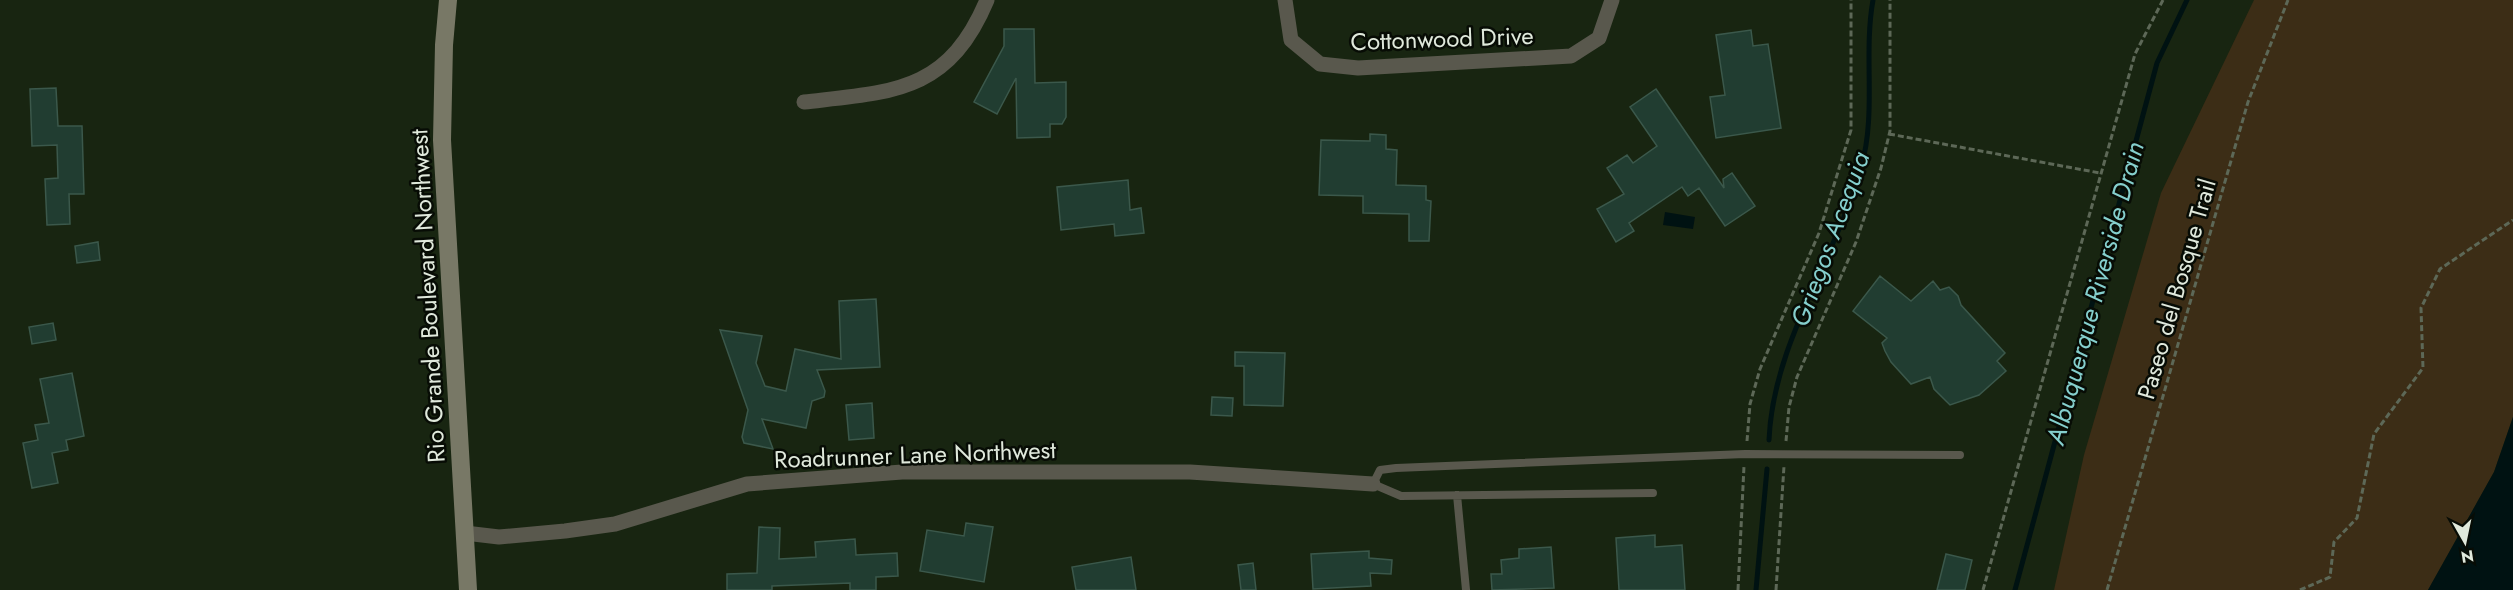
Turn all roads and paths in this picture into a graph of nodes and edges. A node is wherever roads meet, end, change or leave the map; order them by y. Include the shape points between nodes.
1 (448, 0) edge
2 (987, 0) edge
3 (1285, 0) edge
4 (1612, 0) edge
5 (1851, 0) edge
6 (1890, 0) edge
7 (2163, 0) edge
8 (2288, 0) edge
9 (804, 102) dead end
10 (1889, 134) junction
11 (2100, 173) junction
12 (2513, 220) edge
13 (1745, 454) junction
14 (1785, 454) junction
15 (1960, 455) dead end
16 (1373, 484) junction
17 (1653, 493) dead end
18 (1457, 495) junction
19 (465, 533) junction
20 (468, 590) edge
21 (1466, 590) edge
22 (1738, 590) edge
23 (1776, 590) edge
24 (1983, 590) edge
25 (2107, 590) edge
26 (2300, 590) edge

1 - 19 street, Rio Grande Boulevard Northwest via 442,149
2 - 9 street via 974,29 960,47 944,65 918,82 880,94
3 - 4 street, Cottonwood Drive via 1291,40 1320,64 1358,68 1571,56 1599,38
5 - 13 path via 1851,130 1819,233 1760,369 1750,404
6 - 10 path
7 - 11 path via 2135,54
8 - 25 path, Paseo del Bosque Trail via 2248,102
10 - 11 path
10 - 14 path via 1856,242 1797,377 1789,407
11 - 24 path
12 - 26 path via 2440,269 2421,308 2423,368 2374,434 2357,518 2334,542 2330,577
13 - 14 lane
13 - 16 lane via 1388,469 1380,470
13 - 22 path
14 - 15 lane
14 - 23 path
16 - 18 lane via 1401,495
16 - 19 street, Roadrunner Lane Northwest via 1190,472 902,472 747,484 615,524 575,530 499,537
17 - 18 lane
18 - 21 lane
19 - 20 street, Rio Grande Boulevard Northwest

